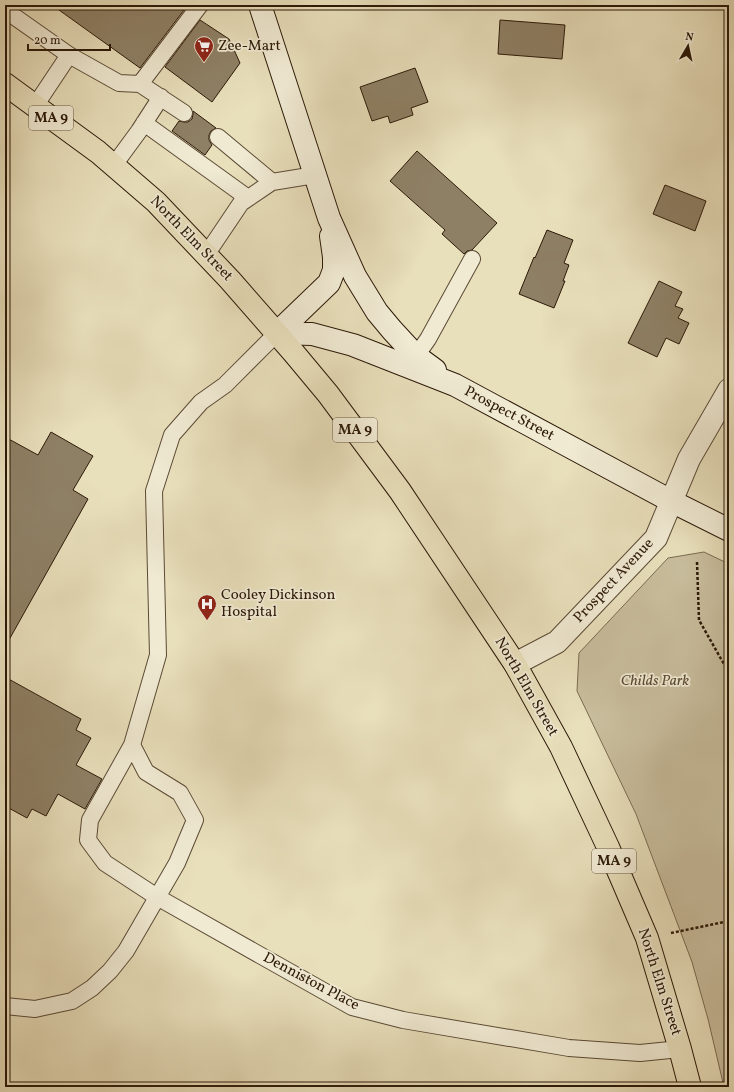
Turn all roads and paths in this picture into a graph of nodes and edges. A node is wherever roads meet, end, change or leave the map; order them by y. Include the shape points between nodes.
1 (200, 5) edge
2 (260, 5) edge
3 (5, 10) edge
4 (69, 55) junction
5 (5, 84) edge
6 (140, 84) junction
7 (161, 97) junction
8 (35, 106) junction
9 (184, 113) dead end
10 (144, 123) junction
11 (218, 137) dead end
12 (106, 159) junction
13 (315, 175) junction
14 (272, 182) junction
15 (248, 198) junction
16 (329, 218) junction
17 (206, 255) junction
18 (472, 259) dead end
19 (277, 333) junction
20 (416, 356) junction
21 (455, 385) junction
22 (729, 390) edge
23 (671, 501) junction
24 (729, 530) edge
25 (697, 562) dead end
26 (515, 664) junction
27 (729, 673) edge
28 (132, 745) junction
29 (157, 897) junction
30 (729, 921) edge
31 (647, 938) junction
32 (5, 1006) edge
33 (680, 1049) junction
34 (690, 1087) edge

1 - 6 lane
2 - 13 main road
3 - 4 lane
4 - 6 lane via 119,83
4 - 8 lane
5 - 8 highway, MA 9
6 - 7 lane
7 - 9 lane
7 - 10 lane
8 - 12 highway, MA 9
10 - 12 lane via 139,131
10 - 15 lane
11 - 14 lane
12 - 17 highway, North Elm Street / MA 9 via 156,202
13 - 14 lane
13 - 16 main road
14 - 15 lane
15 - 17 lane via 241,203
16 - 19 main road via 334,270 329,283
16 - 20 main road via 355,276 382,318
17 - 19 highway, North Elm Street / MA 9
18 - 20 lane
19 - 21 main road, Prospect Street via 312,334 353,346
19 - 26 highway, North Elm Street / MA 9 via 328,394 400,491
19 - 28 lane, Denniston Place via 225,385 201,402 172,435 154,491 158,655
20 - 21 main road
21 - 23 main road, Prospect Street
22 - 23 main road, Prospect Avenue via 689,459
23 - 24 main road, Prospect Street
23 - 26 main road, Prospect Avenue via 656,538 557,642
25 - 27 path via 699,620
26 - 31 highway, North Elm Street / MA 9 via 561,747
28 - 29 lane via 146,772 180,793 195,820 177,863
28 - 29 lane, Denniston Place via 90,820 88,840 105,863
29 - 32 lane via 126,951 92,988 72,1001 35,1009
29 - 33 lane, Denniston Place via 352,1007 403,1020 569,1048 640,1053
30 - 31 path
31 - 33 highway, North Elm Street / MA 9
33 - 34 highway, North Elm Street / MA 9

